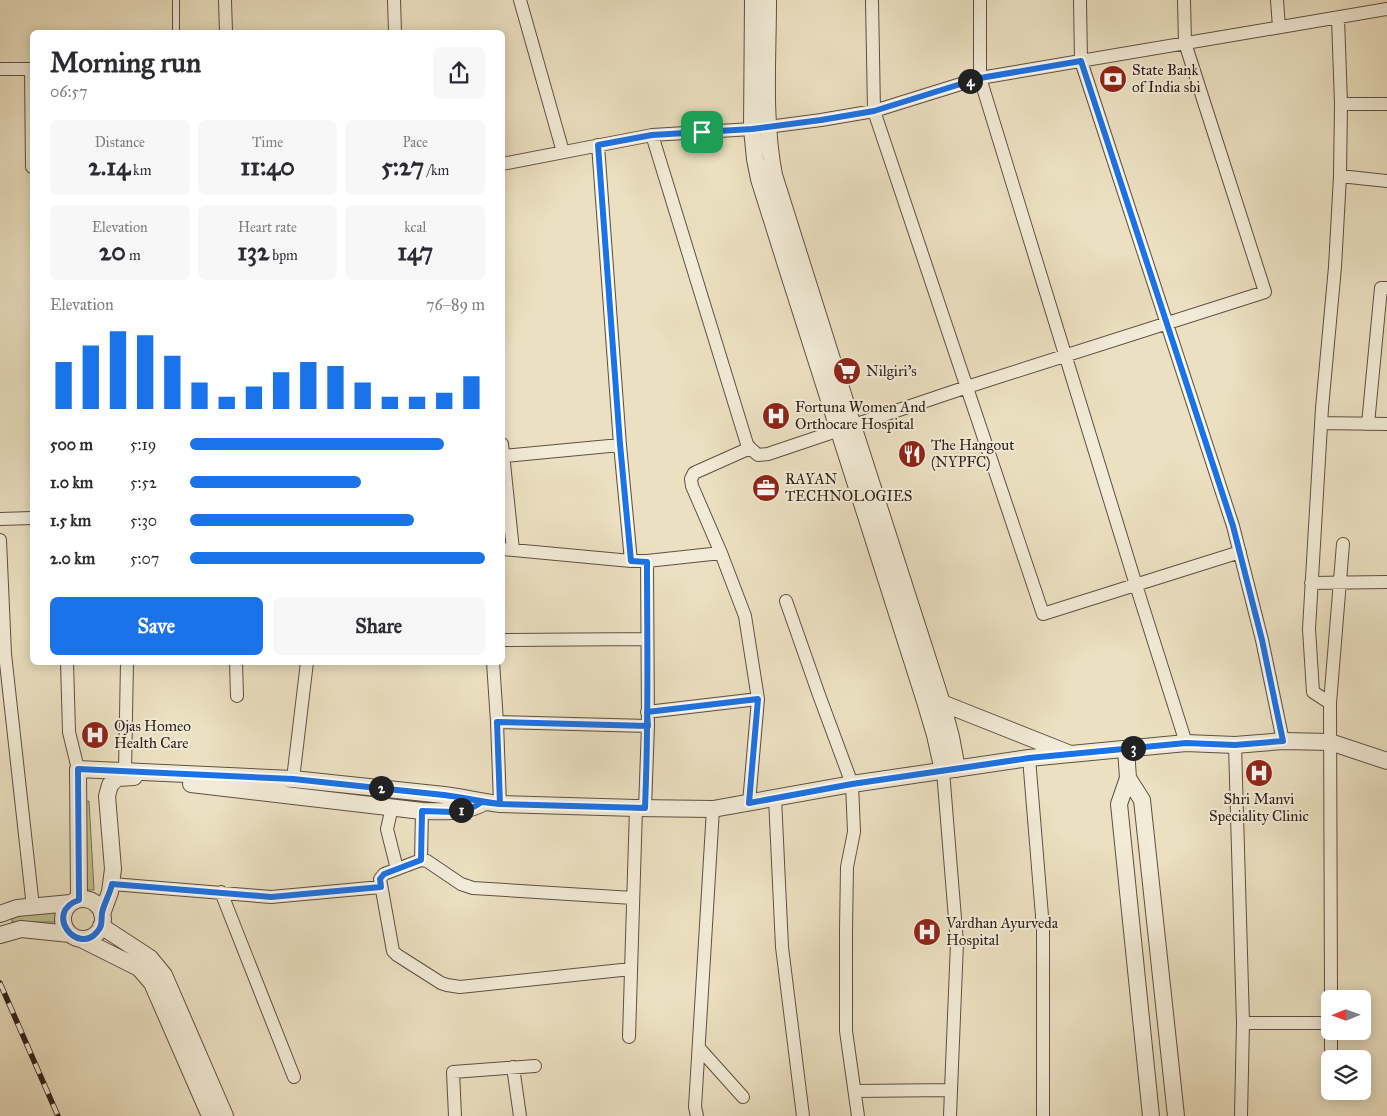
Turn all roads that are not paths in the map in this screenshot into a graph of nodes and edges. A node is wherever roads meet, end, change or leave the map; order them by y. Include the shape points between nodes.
1 (176, 0) edge
2 (225, 0) edge
3 (394, 0) edge
4 (520, 0) edge
5 (753, 0) edge
6 (768, 0) edge
7 (872, 0) edge
8 (980, 0) edge
9 (1080, 0) edge
10 (1184, 0) edge
11 (1277, 0) edge
12 (1387, 9) edge
13 (1338, 18) junction
14 (1278, 27) junction
15 (176, 30) edge
16 (226, 30) edge
17 (395, 30) edge
18 (1186, 43) junction
19 (1081, 61) junction
20 (0, 69) edge
21 (30, 69) edge
22 (980, 78) junction
23 (1340, 104) junction
24 (1387, 104) edge
25 (874, 111) junction
26 (760, 128) junction
27 (652, 135) junction
28 (598, 145) junction
29 (563, 152) junction
30 (505, 163) edge
31 (1340, 176) junction
32 (1387, 181) edge
33 (1387, 288) edge
34 (1167, 324) junction
35 (1065, 356) junction
36 (967, 387) junction
37 (1321, 424) junction
38 (1368, 424) junction
39 (1387, 424) edge
40 (846, 428) junction
41 (620, 444) junction
42 (750, 448) junction
43 (505, 450) edge
44 (505, 490) edge
45 (30, 518) edge
46 (0, 519) edge
47 (0, 540) edge
48 (1344, 544) dead end
49 (508, 550) edge
50 (1240, 552) junction
51 (721, 553) junction
52 (631, 561) junction
53 (647, 562) junction
54 (1387, 582) edge
55 (1312, 583) junction
56 (1340, 583) junction
57 (1136, 585) junction
58 (786, 600) dead end
59 (646, 639) junction
60 (505, 640) edge
61 (67, 665) edge
62 (127, 665) edge
63 (236, 665) edge
64 (307, 665) edge
65 (493, 665) edge
66 (237, 696) dead end
67 (758, 699) junction
68 (942, 703) junction
69 (1330, 703) junction
70 (647, 712) junction
71 (497, 722) junction
72 (648, 726) junction
73 (1283, 741) junction
74 (1330, 742) junction
75 (1186, 743) junction
76 (1235, 745) junction
77 (1126, 749) junction
78 (1072, 755) junction
79 (1029, 758) junction
80 (1387, 761) edge
81 (78, 769) junction
82 (125, 770) junction
83 (950, 770) junction
84 (1128, 778) junction
85 (293, 779) junction
86 (852, 784) junction
87 (775, 798) junction
88 (482, 802) junction
89 (749, 803) junction
90 (500, 804) junction
91 (392, 808) junction
92 (641, 808) junction
93 (714, 809) junction
94 (422, 811) junction
95 (421, 860) junction
96 (397, 869) junction
97 (112, 884) junction
98 (381, 887) junction
99 (221, 892) junction
100 (633, 898) junction
101 (75, 901) junction
102 (33, 907) junction
103 (0, 914) edge
104 (101, 920) junction
105 (0, 936) edge
106 (75, 936) junction
107 (631, 969) junction
108 (1330, 990) edge
109 (1243, 1023) junction
110 (1321, 1023) edge
111 (629, 1037) dead end
112 (1331, 1040) edge
113 (699, 1048) junction
114 (1331, 1050) dead end
115 (535, 1066) dead end
116 (513, 1067) junction
117 (294, 1077) dead end
118 (951, 1090) junction
119 (855, 1091) junction
120 (743, 1097) dead end
121 (210, 1116) edge
122 (225, 1116) edge
123 (454, 1116) edge
124 (520, 1116) edge
125 (697, 1116) edge
126 (803, 1116) edge
127 (858, 1116) edge
128 (950, 1116) edge
129 (1043, 1116) edge
130 (1151, 1116) edge
131 (1176, 1116) edge
132 (1242, 1116) edge

1 - 15 lane
2 - 16 street
3 - 17 street
4 - 29 street
5 - 26 street
6 - 26 street
7 - 25 street
8 - 22 street
9 - 19 street
10 - 18 street
11 - 14 street
12 - 13 street
13 - 14 street
13 - 23 street
14 - 18 street
18 - 19 street
18 - 34 street via 1265,292
19 - 22 street
19 - 34 street
20 - 21 street
22 - 25 street
22 - 35 street
23 - 24 street
23 - 31 street
25 - 26 street
25 - 36 street
26 - 27 street
26 - 40 street via 770,151
27 - 28 street
27 - 42 street
28 - 29 street
28 - 41 street
29 - 30 street
31 - 32 street
31 - 37 street
33 - 38 street via 1381,288
34 - 35 street
34 - 50 street
35 - 36 street
35 - 57 street
36 - 40 street
36 - 57 street via 1043,614
37 - 38 street
37 - 55 street
38 - 39 street
40 - 42 street via 768,454 758,455
40 - 68 street
40 - 83 street via 935,735
41 - 43 street
41 - 52 street
42 - 51 street via 694,473 691,479
44 - 49 street
45 - 46 street
47 - 102 street via 5,654
48 - 56 street
49 - 52 street
50 - 57 street
50 - 73 street
51 - 53 street
51 - 67 street via 745,616
52 - 53 street
53 - 59 street
54 - 56 street
55 - 56 street
55 - 69 street via 1309,629 1313,692
56 - 69 street
57 - 75 street
58 - 86 street
59 - 60 street
59 - 70 street
61 - 81 street via 69,732
62 - 82 street
63 - 66 street
64 - 85 street
65 - 71 street
67 - 70 street
67 - 89 street
68 - 78 street
68 - 83 street via 951,737
69 - 74 street
70 - 72 street
71 - 72 street
71 - 90 street
72 - 92 street
73 - 74 street
73 - 76 street
74 - 80 street
74 - 108 street
75 - 76 street
75 - 77 street
76 - 109 street
77 - 78 street
77 - 84 street
78 - 79 street
79 - 83 street
79 - 129 street via 1043,928
81 - 82 street
81 - 101 street
82 - 85 street
83 - 86 street
83 - 118 street via 957,943
84 - 130 street via 1119,804
84 - 131 street via 1142,800
85 - 88 street via 463,797
86 - 87 street
86 - 119 street via 854,832 848,867 846,1032
87 - 89 street
87 - 126 street via 782,947
88 - 90 street
88 - 94 street via 470,809 453,812
89 - 93 street
90 - 92 street
91 - 94 street
91 - 96 street via 387,829
91 - 97 street via 130,776 118,778 110,785 108,796
92 - 93 street
92 - 100 street
93 - 113 street
94 - 95 street
95 - 96 street
95 - 100 street via 460,884 473,888
96 - 98 street via 382,876
97 - 99 street
97 - 104 street
98 - 99 street via 271,897
98 - 107 street via 393,951 447,985 460,987
99 - 117 street
100 - 107 street
101 - 102 street
101 - 104 street via 84,899 95,904
101 - 106 street via 63,918
102 - 103 street
104 - 106 street via 93,936
104 - 122 street via 150,958 164,975
105 - 106 street via 21,929
106 - 121 street via 139,968 152,983
107 - 111 street
109 - 110 street
109 - 132 street
112 - 114 street
113 - 120 street
113 - 125 street
115 - 116 street
116 - 123 street via 453,1072
116 - 124 street
118 - 119 street
118 - 128 street
119 - 127 street

